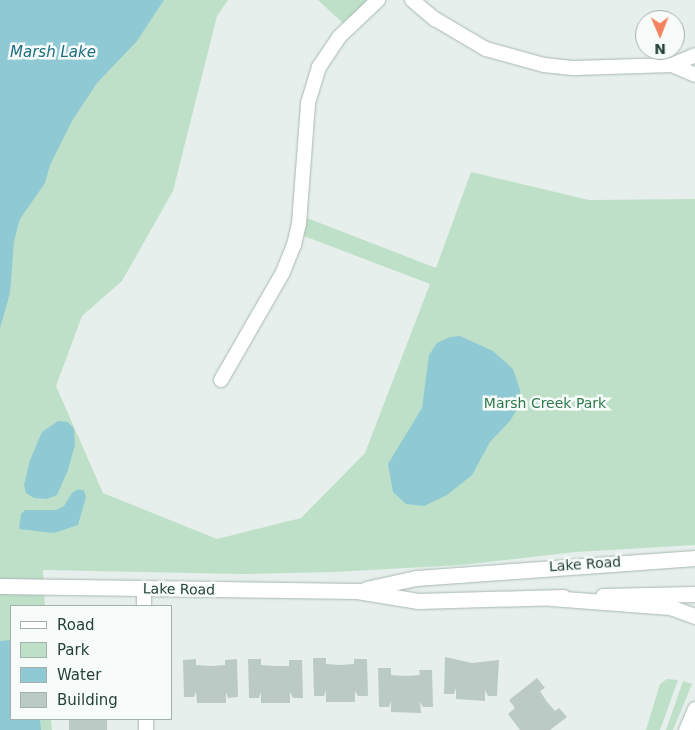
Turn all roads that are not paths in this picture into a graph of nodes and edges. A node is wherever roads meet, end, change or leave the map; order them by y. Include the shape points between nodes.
1 (378, 0) edge
2 (412, 0) edge
3 (695, 55) edge
4 (672, 65) junction
5 (695, 75) edge
6 (221, 380) dead end
7 (695, 558) edge
8 (0, 586) edge
9 (144, 589) junction
10 (357, 591) junction
11 (695, 594) edge
12 (552, 598) junction
13 (144, 605) edge
14 (695, 616) edge
15 (695, 708) edge
16 (686, 730) edge

1 - 6 street via 339,37 319,67 308,104 294,245 283,272
2 - 4 street via 459,35 516,59 575,68
3 - 4 street
4 - 5 street
7 - 10 street, Lake Road via 416,578
8 - 9 street, Lake Road
9 - 10 street, Lake Road
9 - 13 street
10 - 12 street, Lake Road via 418,601
11 - 12 street, Lake Road
12 - 14 street via 670,607
15 - 16 street

